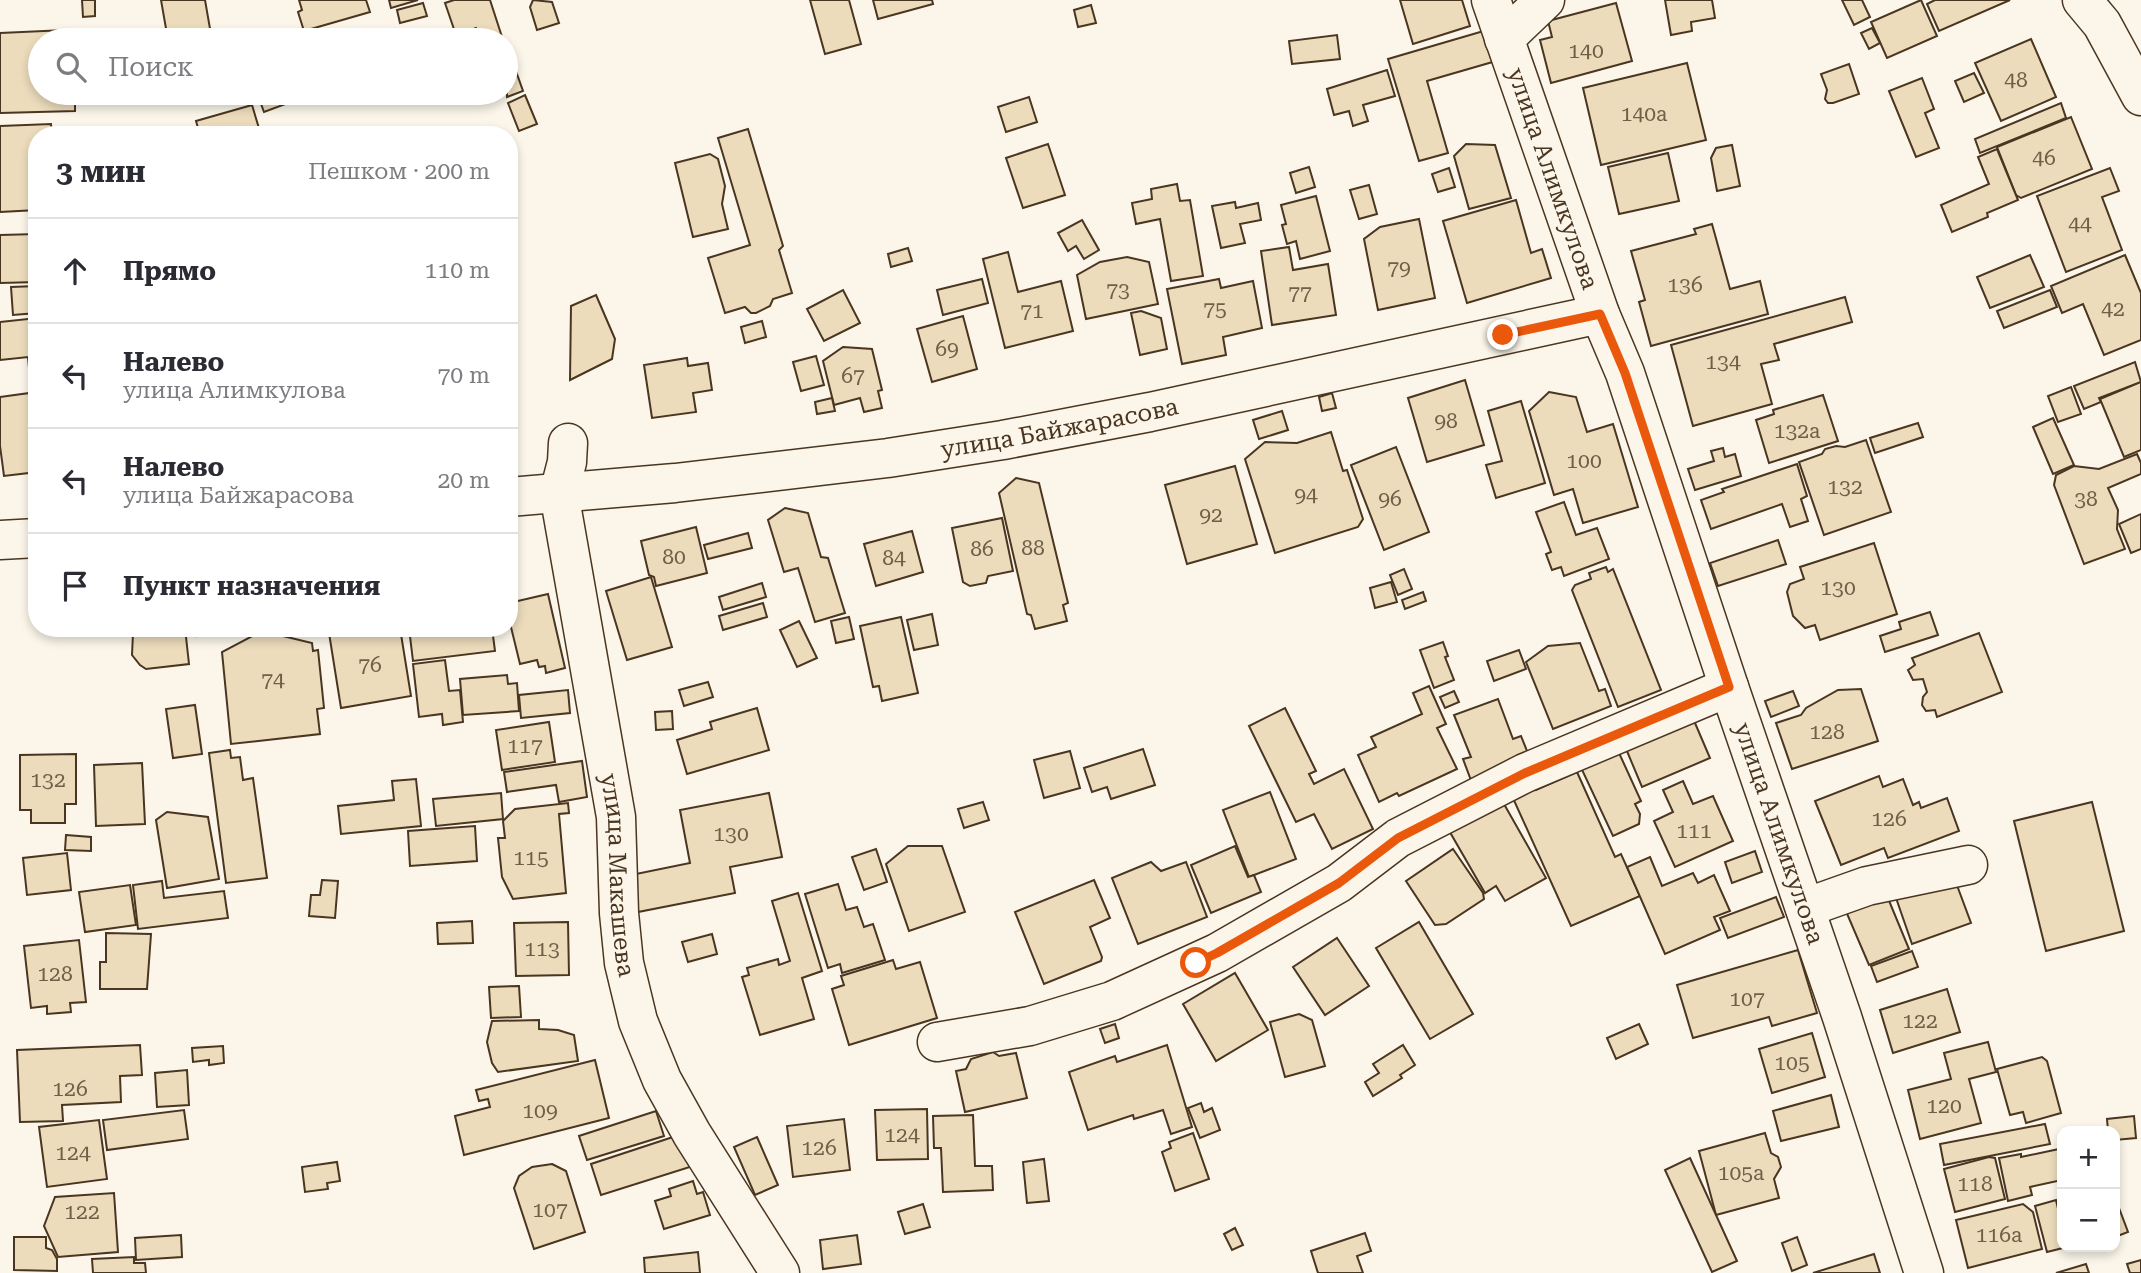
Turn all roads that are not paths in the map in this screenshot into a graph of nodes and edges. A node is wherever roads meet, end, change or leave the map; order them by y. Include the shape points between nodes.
1 (1491, 0) edge
2 (1545, 0) edge
3 (2082, 0) edge
4 (1504, 39) junction
5 (2141, 96) edge
6 (1600, 314) junction
7 (568, 443) dead end
8 (559, 493) junction
9 (518, 496) edge
10 (28, 538) edge
11 (0, 540) edge
12 (1729, 687) junction
13 (1968, 865) dead end
14 (1805, 908) junction
15 (937, 1042) dead end
16 (779, 1273) edge
17 (1924, 1273) edge

1 - 4 street, улица Алимкулова
2 - 4 street
3 - 5 street via 2102,24
4 - 6 street, улица Алимкулова
6 - 8 street, улица Байжарасова via 1003,440 875,460
6 - 12 street, улица Алимкулова via 1625,373
7 - 8 street, улица Макашева
8 - 9 street, улица Байжарасова
8 - 16 street, улица Макашева via 616,817 624,963 638,1021 662,1080 692,1134
10 - 11 street
12 - 14 street, улица Алимкулова
12 - 15 street via 1491,790 1398,838 1339,883 1217,953 1124,996 1030,1026
13 - 14 street via 1867,886
14 - 17 street, улица Алимкулова

